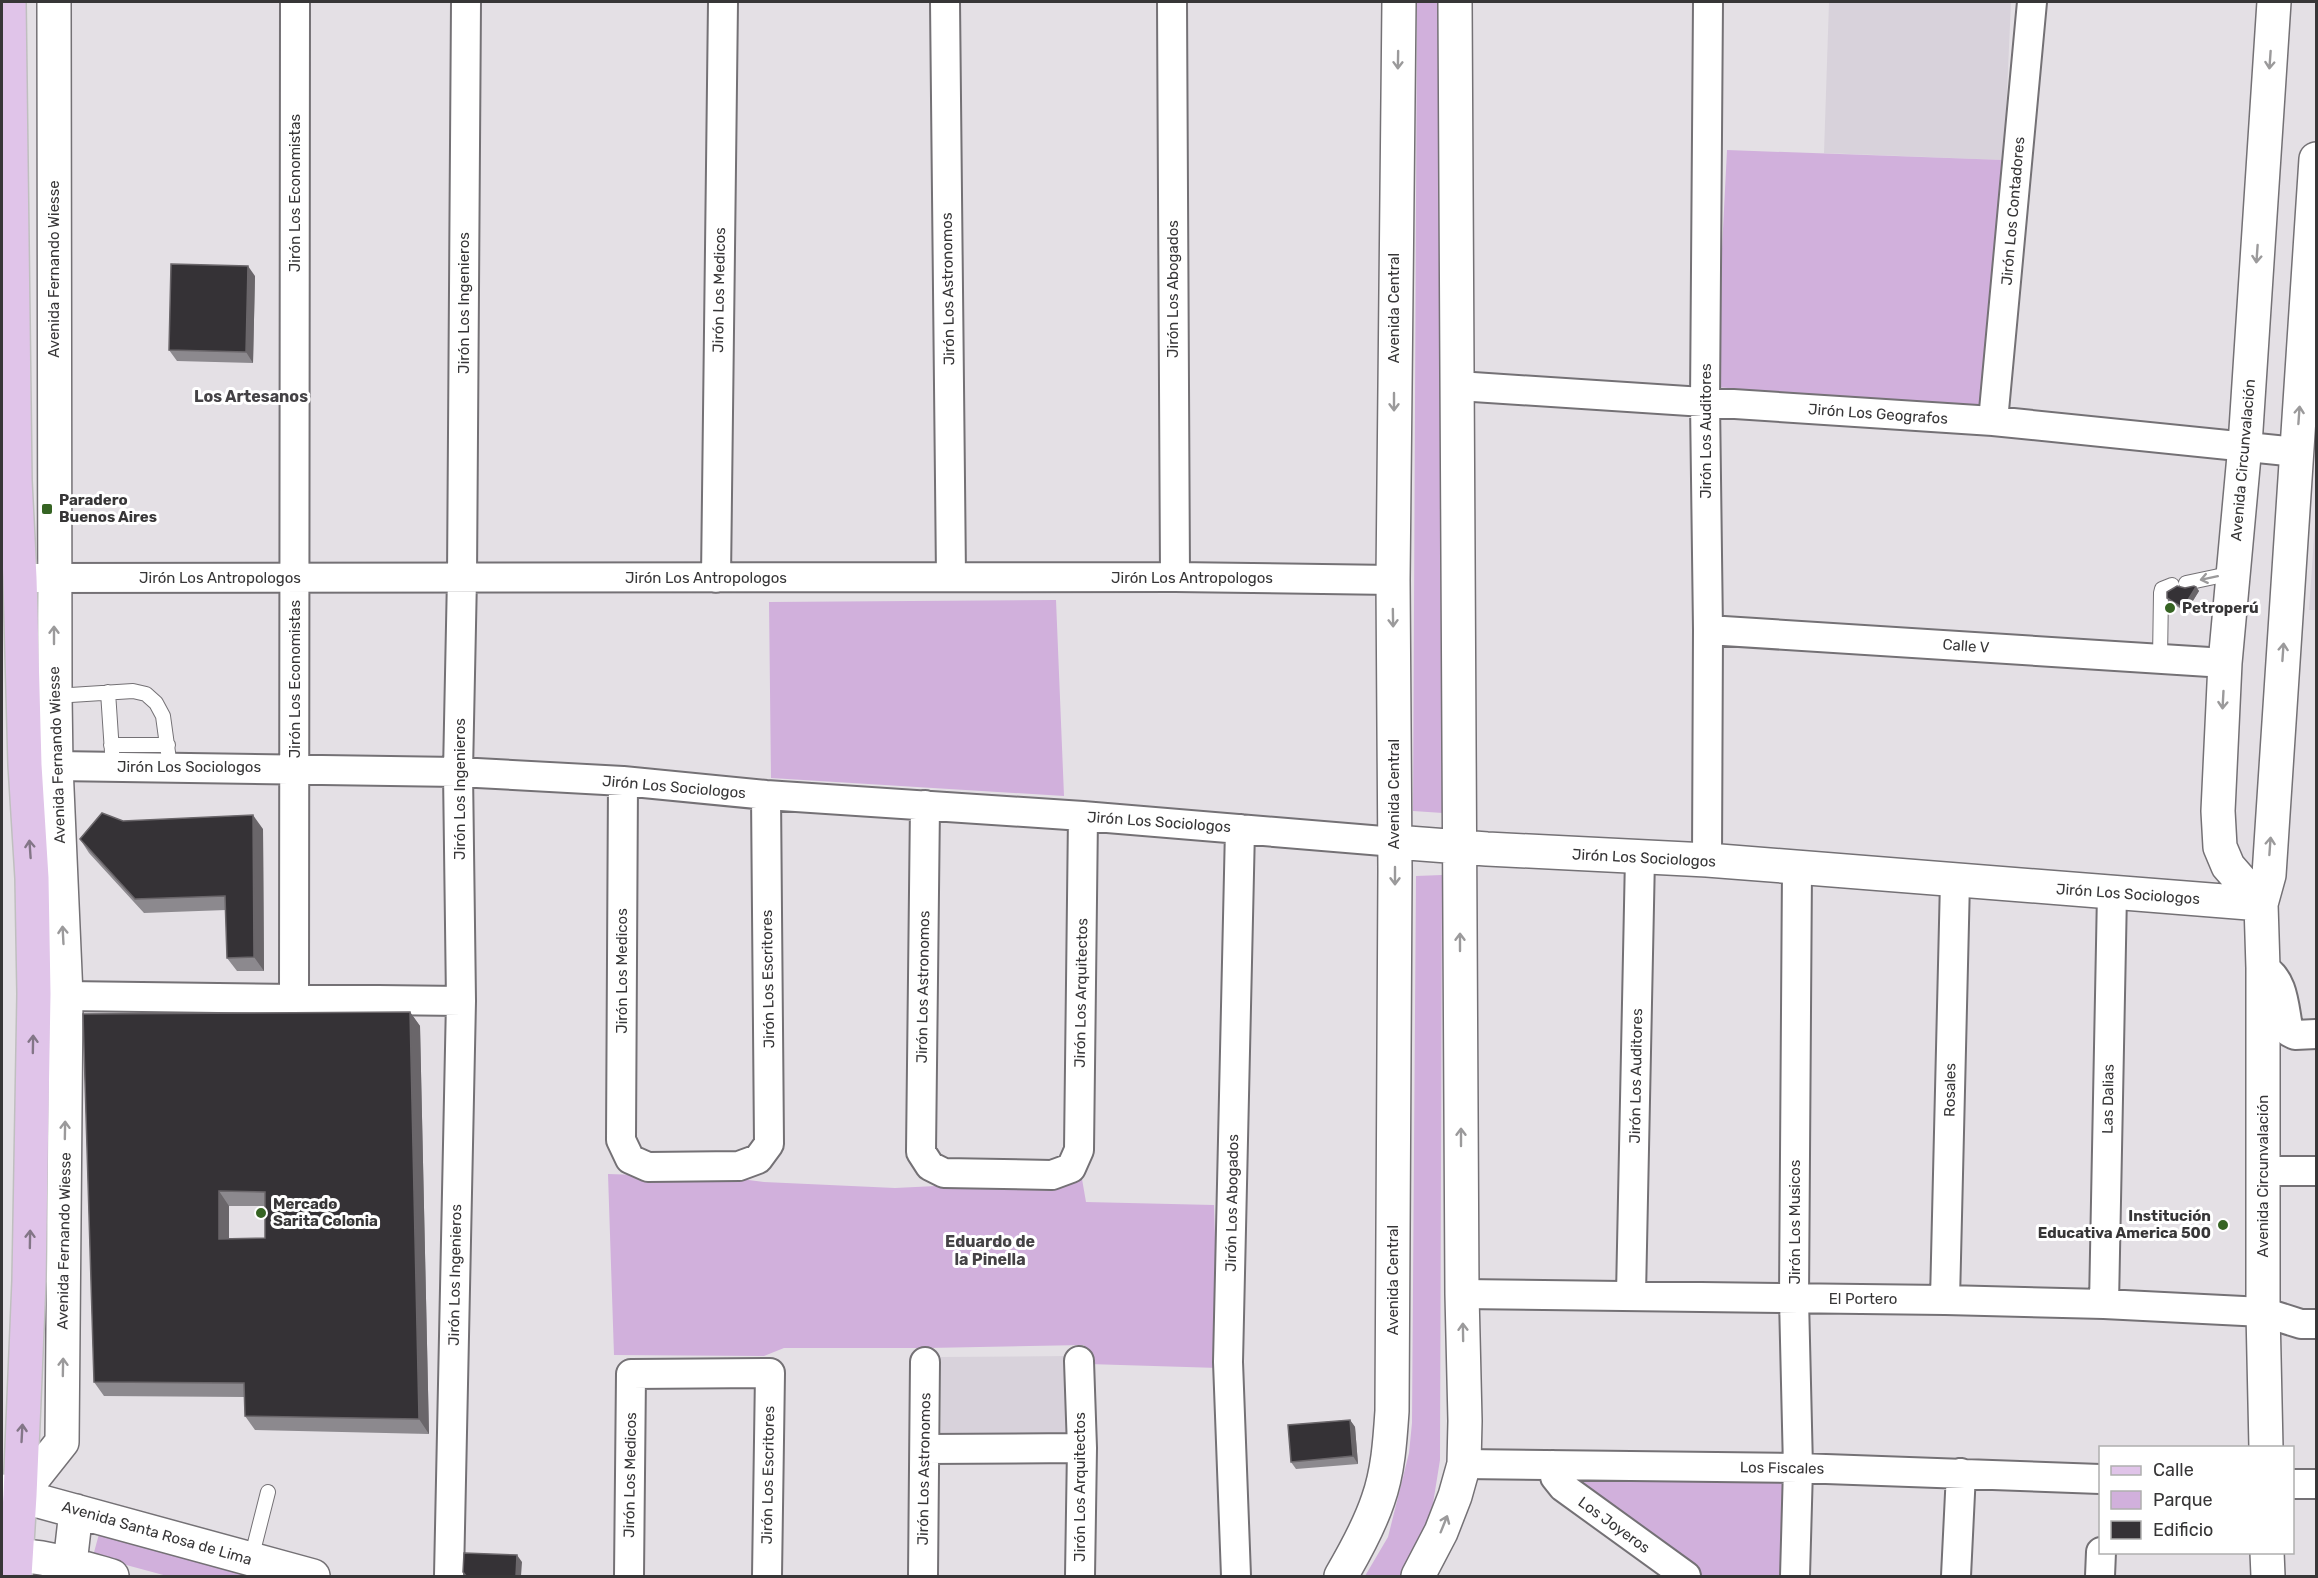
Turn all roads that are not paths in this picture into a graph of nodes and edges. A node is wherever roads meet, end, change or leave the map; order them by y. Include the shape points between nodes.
1 (9, 2) edge
2 (54, 2) edge
3 (295, 2) edge
4 (466, 2) edge
5 (723, 2) edge
6 (945, 2) edge
7 (1172, 2) edge
8 (1399, 2) edge
9 (1455, 2) edge
10 (1708, 2) edge
11 (2032, 2) edge
12 (2274, 2) edge
13 (2316, 159) edge
14 (1458, 386) junction
15 (1705, 402) junction
16 (1993, 421) junction
17 (2245, 445) junction
18 (2297, 452) junction
19 (8, 481) edge
20 (10, 534) edge
21 (2233, 573) junction
22 (54, 577) junction
23 (462, 577) junction
24 (951, 577) junction
25 (20, 578) junction
26 (294, 578) junction
27 (1174, 578) junction
28 (716, 579) junction
29 (1393, 580) junction
30 (1708, 630) junction
31 (2160, 658) junction
32 (2225, 663) junction
33 (108, 692) junction
34 (55, 696) junction
35 (112, 756) junction
36 (169, 756) junction
37 (56, 766) junction
38 (296, 768) junction
39 (458, 772) junction
40 (624, 781) junction
41 (766, 795) junction
42 (925, 805) junction
43 (1083, 816) junction
44 (1240, 829) junction
45 (1395, 842) junction
46 (1460, 847) junction
47 (1640, 857) junction
48 (1707, 861) junction
49 (1797, 868) junction
50 (1955, 881) junction
51 (2112, 893) junction
52 (2261, 904) junction
53 (2263, 968) junction
54 (66, 996) junction
55 (294, 997) junction
56 (461, 1001) junction
57 (2316, 1034) edge
58 (758, 1160) joint
59 (1071, 1168) joint
60 (2262, 1171) junction
61 (2316, 1171) edge
62 (1462, 1294) junction
63 (1631, 1295) junction
64 (1794, 1299) junction
65 (1945, 1300) junction
66 (2104, 1304) junction
67 (2263, 1312) junction
68 (2316, 1324) edge
69 (1079, 1361) dead end
70 (925, 1362) dead end
71 (770, 1372) joint
72 (2266, 1446) edge
73 (1082, 1448) junction
74 (925, 1449) junction
75 (1464, 1464) junction
76 (1553, 1465) junction
77 (1798, 1468) junction
78 (1961, 1473) junction
79 (2099, 1479) edge
80 (2294, 1484) edge
81 (2316, 1484) edge
82 (268, 1492) dead end
83 (11, 1493) edge
84 (76, 1511) junction
85 (2101, 1554) edge
86 (2267, 1554) edge
87 (251, 1559) junction
88 (11, 1562) edge
89 (208, 1563) edge
90 (70, 1564) junction
91 (112, 1576) edge
92 (313, 1576) edge
93 (449, 1576) edge
94 (629, 1576) edge
95 (767, 1576) edge
96 (923, 1576) edge
97 (1080, 1576) edge
98 (1236, 1576) edge
99 (1341, 1576) edge
100 (1419, 1576) edge
101 (1686, 1576) edge
102 (1795, 1576) edge
103 (1956, 1576) edge
104 (2100, 1576) edge
105 (2268, 1576) edge

1 - 19 main road, Avenida Fernando Wiesse
2 - 22 main road, Avenida Fernando Wiesse
3 - 26 street, Jirón Los Economistas
4 - 23 street, Jirón Los Ingenieros
5 - 28 street, Jirón Los Medicos
6 - 24 street, Jirón Los Astronomos
7 - 27 street, Jirón Los Abogados
8 -> 29 main road, Avenida Central
9 - 14 main road
10 - 15 street, Jirón Los Auditores
11 - 16 street, Jirón Los Contadores
12 -> 17 main road, Avenida Circunvalación
18 -> 13 main road, Avenida Circunvalación
14 - 15 street, Jirón Los Geografos
14 - 46 main road
15 - 16 street, Jirón Los Geografos
15 - 30 street, Jirón Los Auditores
16 - 17 street, Jirón Los Geografos
17 - 18 street, Jirón Los Geografos
17 - 21 main road, Avenida Circunvalación
52 -> 18 main road, Avenida Circunvalación via 2269,874
19 - 20 main road, Avenida Fernando Wiesse
20 - 25 main road, Avenida Fernando Wiesse
21 -> 31 lane via 2162,589
21 - 32 main road, Avenida Circunvalación
22 - 25 street, Jirón Los Antropologos
22 - 26 street, Jirón Los Antropologos
34 -> 22 main road, Avenida Fernando Wiesse
23 - 26 street, Jirón Los Antropologos
23 - 28 street, Jirón Los Antropologos
23 - 39 street, Jirón Los Ingenieros
24 - 27 street, Jirón Los Antropologos
24 - 28 street, Jirón Los Antropologos
83 -> 25 main road, Avenida Fernando Wiesse via 29,1281 34,994
26 - 38 street, Jirón Los Economistas
27 - 29 street, Jirón Los Antropologos
29 -> 45 main road, Avenida Central
30 - 31 street, Calle V
30 - 48 street, Jirón Los Auditores
31 - 32 street, Calle V
32 -> 52 main road, Avenida Circunvalación via 2220,847 2228,866
33 - 34 lane
33 - 35 lane
33 - 36 lane via 133,691 146,694 156,703 163,716
34 - 37 main road, Avenida Fernando Wiesse
35 - 36 street, Jirón Los Sociologos
35 - 37 street, Jirón Los Sociologos
36 - 38 street, Jirón Los Sociologos
54 -> 37 main road, Avenida Fernando Wiesse
38 - 39 street, Jirón Los Sociologos
38 - 55 street, Jirón Los Economistas
39 - 40 street, Jirón Los Sociologos
39 - 56 street, Jirón Los Ingenieros
40 - 41 street, Jirón Los Sociologos
40 - 58 street, Jirón Los Medicos via 621,1140 630,1159 648,1167 739,1166
41 - 42 street, Jirón Los Sociologos
41 - 58 street, Jirón Los Escritores via 769,1144
42 - 43 street, Jirón Los Sociologos
42 - 59 street, Jirón Los Astronomos via 921,1152 930,1166 944,1173 1052,1174
43 - 44 street, Jirón Los Sociologos
43 - 59 street, Jirón Los Arquitectos via 1079,1150
44 - 45 street, Jirón Los Sociologos
44 - 98 street, Jirón Los Abogados via 1228,1362
45 - 46 main road, Jirón Los Sociologos
45 -> 99 main road, Avenida Central via 1389,1453 1378,1498
46 - 47 main road, Jirón Los Sociologos
62 -> 46 main road
47 - 48 main road, Jirón Los Sociologos
47 - 63 street, Jirón Los Auditores
48 - 49 main road, Jirón Los Sociologos
49 - 50 main road, Jirón Los Sociologos
49 - 64 street, Jirón Los Musicos
50 - 51 main road, Jirón Los Sociologos
50 - 65 street, Rosales
51 - 52 main road, Jirón Los Sociologos
51 - 66 street, Las Dalias
52 - 53 main road, Avenida Circunvalación
53 - 57 street via 2273,973 2278,982 2289,1032
53 - 60 main road, Avenida Circunvalación
54 - 55 street
83 -> 54 main road, Avenida Fernando Wiesse via 62,1442
55 - 56 street
56 - 93 street, Jirón Los Ingenieros
60 - 61 street
60 - 67 main road, Avenida Circunvalación
62 - 63 street, El Portero
75 -> 62 main road
63 - 64 street, El Portero
64 - 65 street, El Portero
64 - 77 street, Jirón Los Musicos
65 - 66 street, El Portero
66 - 67 street, El Portero
67 - 68 street, El Portero via 2301,1324
67 - 72 main road, Avenida Circunvalación
69 - 73 street, Jirón Los Arquitectos
70 - 74 street, Jirón Los Astronomos
71 - 94 street, Jirón Los Medicos via 632,1374
71 - 95 street, Jirón Los Escritores
73 - 74 street
73 - 97 street, Jirón Los Arquitectos
74 - 96 street, Jirón Los Astronomos
75 - 76 street, Los Fiscales
100 -> 75 main road via 1441,1532
76 - 77 street, Los Fiscales
76 - 101 street, Los Joyeros via 1555,1477 1563,1487
77 - 78 street, Los Fiscales
77 - 102 street, Jirón Los Musicos
78 - 79 street, Los Fiscales
78 - 103 street
80 - 81 street
82 - 87 lane
83 - 84 main road, Avenida Santa Rosa de Lima
83 - 88 main road, Avenida Fernando Wiesse
84 - 89 main road, Avenida Santa Rosa de Lima
84 - 90 main road
85 - 104 street
86 - 105 main road
87 - 89 main road, Avenida Santa Rosa de Lima
87 - 92 main road, Avenida Santa Rosa de Lima
88 - 90 main road
90 - 91 main road

